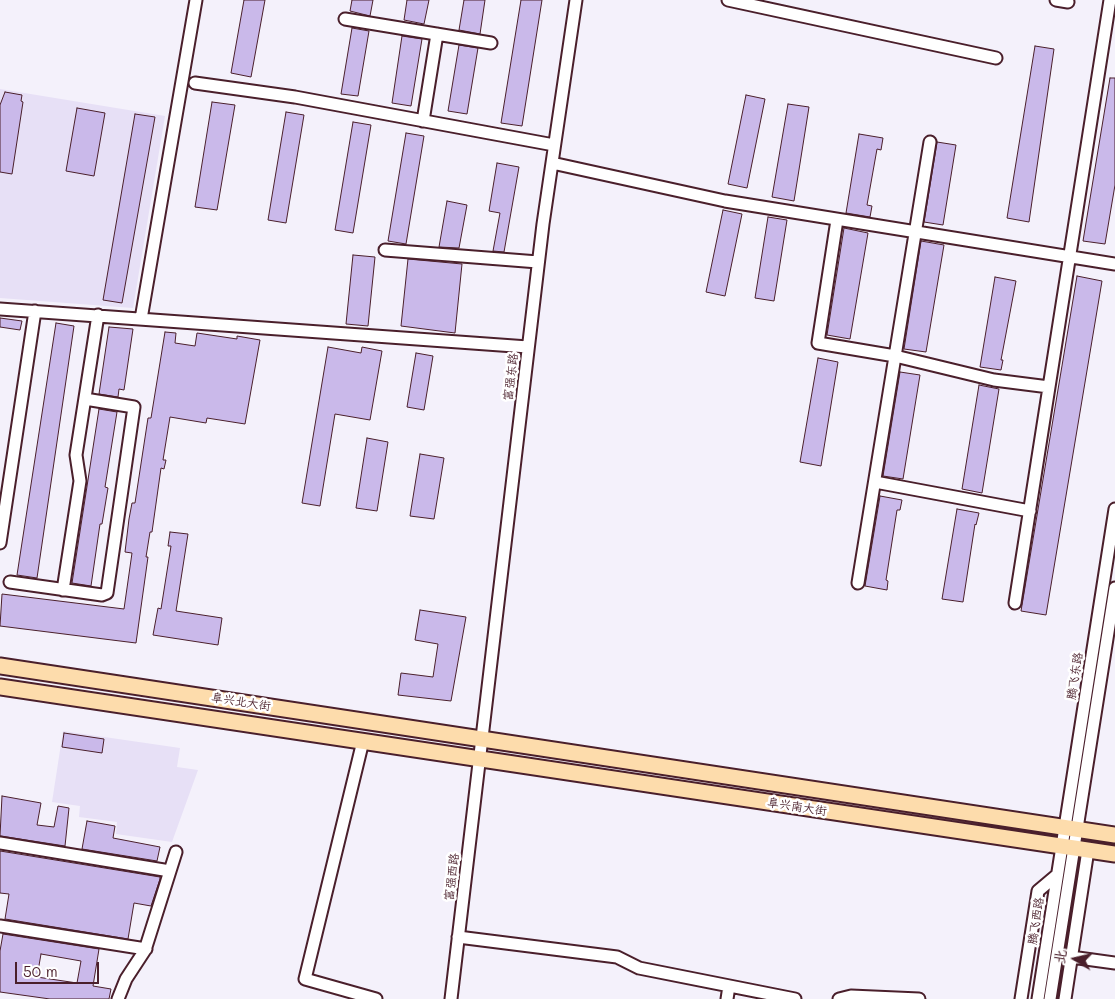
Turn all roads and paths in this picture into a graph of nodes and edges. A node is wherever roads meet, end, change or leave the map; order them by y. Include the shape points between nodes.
1 (196, 0) edge
2 (576, 0) edge
3 (728, 0) edge
4 (1110, 0) edge
5 (345, 19) dead end
6 (437, 34) junction
7 (491, 42) dead end
8 (996, 58) dead end
9 (195, 83) dead end
10 (423, 121) junction
11 (930, 142) dead end
12 (554, 145) junction
13 (552, 163) junction
14 (838, 220) junction
15 (916, 233) junction
16 (385, 250) dead end
17 (1070, 257) junction
18 (538, 262) junction
19 (1115, 264) edge
20 (0, 309) edge
21 (35, 311) junction
22 (98, 315) junction
23 (141, 318) junction
24 (528, 347) junction
25 (895, 356) junction
26 (1049, 387) junction
27 (85, 399) junction
28 (875, 482) junction
29 (1115, 509) edge
30 (1030, 511) junction
31 (0, 543) edge
32 (10, 582) dead end
33 (858, 583) dead end
34 (1115, 588) edge
35 (62, 590) junction
36 (1015, 603) dead end
37 (0, 666) edge
38 (0, 687) edge
39 (482, 739) junction
40 (363, 741) junction
41 (480, 759) junction
42 (1071, 828) junction
43 (1115, 835) edge
44 (0, 843) edge
45 (1075, 848) junction
46 (176, 852) dead end
47 (1115, 854) edge
48 (170, 871) junction
49 (1057, 875) junction
50 (0, 926) edge
51 (458, 937) junction
52 (146, 949) junction
53 (1071, 957) junction
54 (1115, 963) edge
55 (729, 986) junction
56 (118, 999) edge
57 (376, 999) edge
58 (451, 999) edge
59 (726, 999) edge
60 (795, 999) edge
61 (839, 999) edge
62 (919, 999) edge
63 (1021, 999) edge
64 (1038, 999) edge
65 (1050, 999) edge
66 (1065, 999) edge

1 - 23 street
2 - 12 street, 富强东路
3 - 8 street
4 - 17 street
5 - 6 street
6 - 7 street
6 - 10 street
9 - 10 street via 295,97
10 - 12 street
11 - 15 street
12 - 13 street, 富强东路
13 - 14 street via 725,201
13 - 18 street, 富强东路
14 - 15 street
14 - 25 street via 818,344
15 - 17 street
15 - 25 street
16 - 18 street
17 - 19 street
17 - 26 street
18 - 24 street, 富强东路
20 - 21 street
21 - 22 street
21 - 31 street
22 - 23 street
22 - 27 street
23 - 24 street
24 - 39 street, 富强东路
25 - 26 street via 994,380
25 - 28 street
26 - 30 street
27 - 35 street via 76,455 80,481
27 - 35 street via 134,407 107,594
28 - 30 street
28 - 33 street
29 - 42 street, 腾飞东路
30 - 36 street
32 - 35 street
34 - 42 street, 腾飞东路
37 - 39 main road, 阜兴北大街
38 - 40 main road, 阜兴北大街
39 - 41 street, 富强东路
39 - 42 main road, 阜兴南大街
40 - 41 main road, 阜兴北大街
40 - 57 street via 305,979
41 - 45 main road, 阜兴南大街
41 - 51 street, 富强西路
42 - 43 main road, 阜兴南大街
42 - 45 street, 腾飞东路
44 - 48 street
45 - 47 main road, 阜兴南大街
45 - 49 street, 腾飞西路
45 - 53 street
45 - 65 street
46 - 48 street
48 - 52 street
49 - 63 street via 1038,890
49 - 64 street, 腾飞西路
50 - 52 street
51 - 55 street via 617,957 639,968
51 - 58 street, 富强西路
52 - 56 street via 126,979
53 - 54 street
53 - 66 street
55 - 59 street
55 - 60 street
61 - 62 street via 851,996

